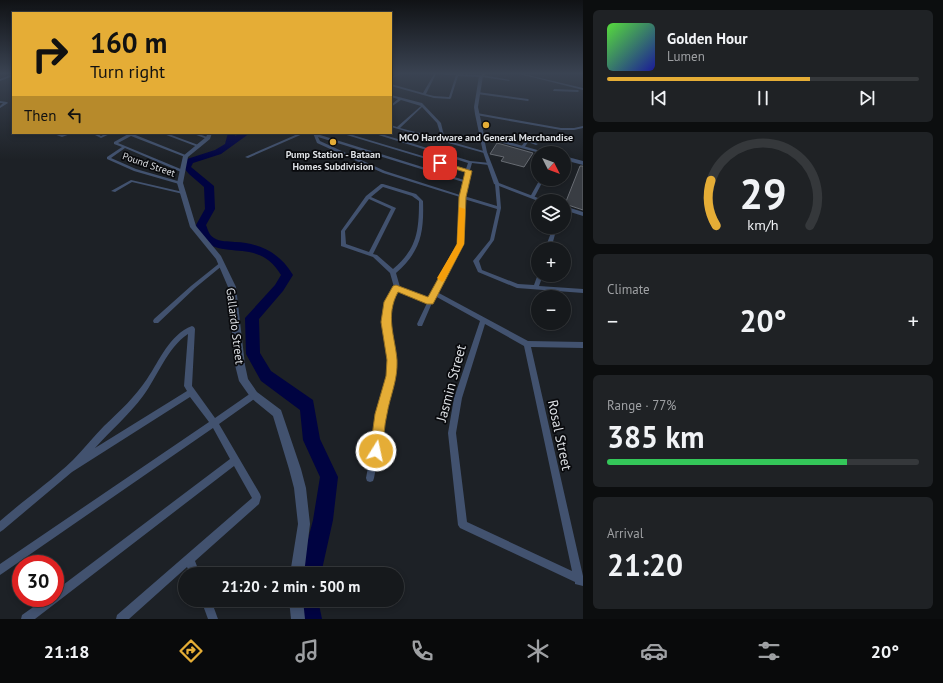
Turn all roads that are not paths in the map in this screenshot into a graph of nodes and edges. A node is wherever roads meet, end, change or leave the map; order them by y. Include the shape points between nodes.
1 (416, 103) edge
2 (477, 103) edge
3 (422, 106) junction
4 (476, 114) junction
5 (392, 126) edge
6 (583, 127) edge
7 (398, 128) junction
8 (56, 134) edge
9 (68, 134) edge
10 (97, 134) edge
11 (108, 134) edge
12 (130, 134) joint
13 (166, 134) edge
14 (301, 134) edge
15 (315, 134) edge
16 (345, 134) edge
17 (377, 134) edge
18 (209, 135) edge
19 (483, 136) junction
20 (444, 141) junction
21 (536, 144) dead end
22 (199, 146) junction
23 (124, 147) junction
24 (523, 147) junction
25 (531, 149) edge
26 (485, 152) junction
27 (186, 156) junction
28 (247, 157) dead end
29 (571, 160) edge
30 (470, 162) junction
31 (583, 163) edge
32 (489, 164) junction
33 (182, 171) junction
34 (468, 171) junction
35 (467, 182) junction
36 (180, 183) junction
37 (497, 184) junction
38 (113, 191) dead end
39 (184, 193) junction
40 (368, 197) junction
41 (462, 197) junction
42 (531, 197) edge
43 (499, 208) junction
44 (571, 210) edge
45 (583, 214) edge
46 (371, 253) junction
47 (221, 264) junction
48 (393, 272) junction
49 (538, 282) edge
50 (536, 287) junction
51 (397, 288) junction
52 (583, 291) edge
53 (434, 293) junction
54 (430, 302) junction
55 (483, 320) junction
56 (156, 321) dead end
57 (420, 324) dead end
58 (527, 344) junction
59 (583, 345) edge
60 (191, 392) junction
61 (254, 395) junction
62 (214, 424) junction
63 (235, 460) junction
64 (71, 468) junction
65 (370, 478) dead end
66 (0, 527) edge
67 (190, 559) junction
68 (193, 567) edge
69 (299, 567) edge
70 (0, 570) edge
71 (581, 580) edge
72 (64, 590) edge
73 (42, 607) edge
74 (209, 607) edge
75 (297, 607) edge
76 (26, 619) edge
77 (120, 619) edge
78 (213, 619) edge
79 (298, 619) edge

1 - 3 street
2 - 4 street
3 - 7 street
3 - 20 street via 439,123
4 - 6 street via 561,129 574,130
4 - 19 street
5 - 7 street
7 - 20 street
8 - 9 street
10 - 11 street
12 - 23 street via 115,143
12 - 27 street
13 - 22 street
14 - 28 street
15 - 35 street
15 - 41 street via 319,142 384,172
16 - 34 street
17 - 30 street
18 - 22 street
19 - 24 street
19 - 26 street
20 - 26 street
21 - 24 street via 527,141
22 - 27 street
23 - 33 street
23 - 36 street, Pound Street via 108,158 135,170
24 - 25 street
26 - 32 street
27 - 33 street
29 - 31 street
30 - 32 street
30 - 34 street
32 - 37 street
33 - 36 street
34 - 35 street
35 - 41 street
36 - 39 street, Gallardo Street
37 - 42 street
37 - 43 street
38 - 39 street via 131,181
39 - 47 street, Gallardo Street via 193,227
40 - 46 street via 394,208
40 - 46 street via 343,231 342,242 346,247
40 - 48 street via 382,185 414,195 421,201 421,234 412,251
41 - 43 street
41 - 53 street via 461,244
43 - 50 street via 492,240 476,261 478,267 482,272 510,284
44 - 45 street
46 - 48 street
47 - 56 street
47 - 61 street, Gallardo Street via 232,287 244,381
48 - 51 street
49 - 50 street
50 - 52 street
51 - 54 street
51 - 65 street via 388,302 385,322 392,360 392,376 381,414
53 - 54 street
53 - 55 street
54 - 57 street
55 - 58 street
55 - 71 street, Jasmin Street via 458,398 452,433 463,525
58 - 59 street
58 - 71 street, Rosal Street
60 - 62 street
60 - 64 street
60 - 64 street via 188,386 192,329 171,347 130,407
61 - 62 street
61 - 69 street, Gallardo Street via 279,417 300,488 304,524
62 - 63 street
62 - 70 street
63 - 67 street via 256,494 256,501
63 - 72 street
64 - 66 street
67 - 68 street
67 - 77 street
73 - 76 street
74 - 78 street
75 - 79 street

